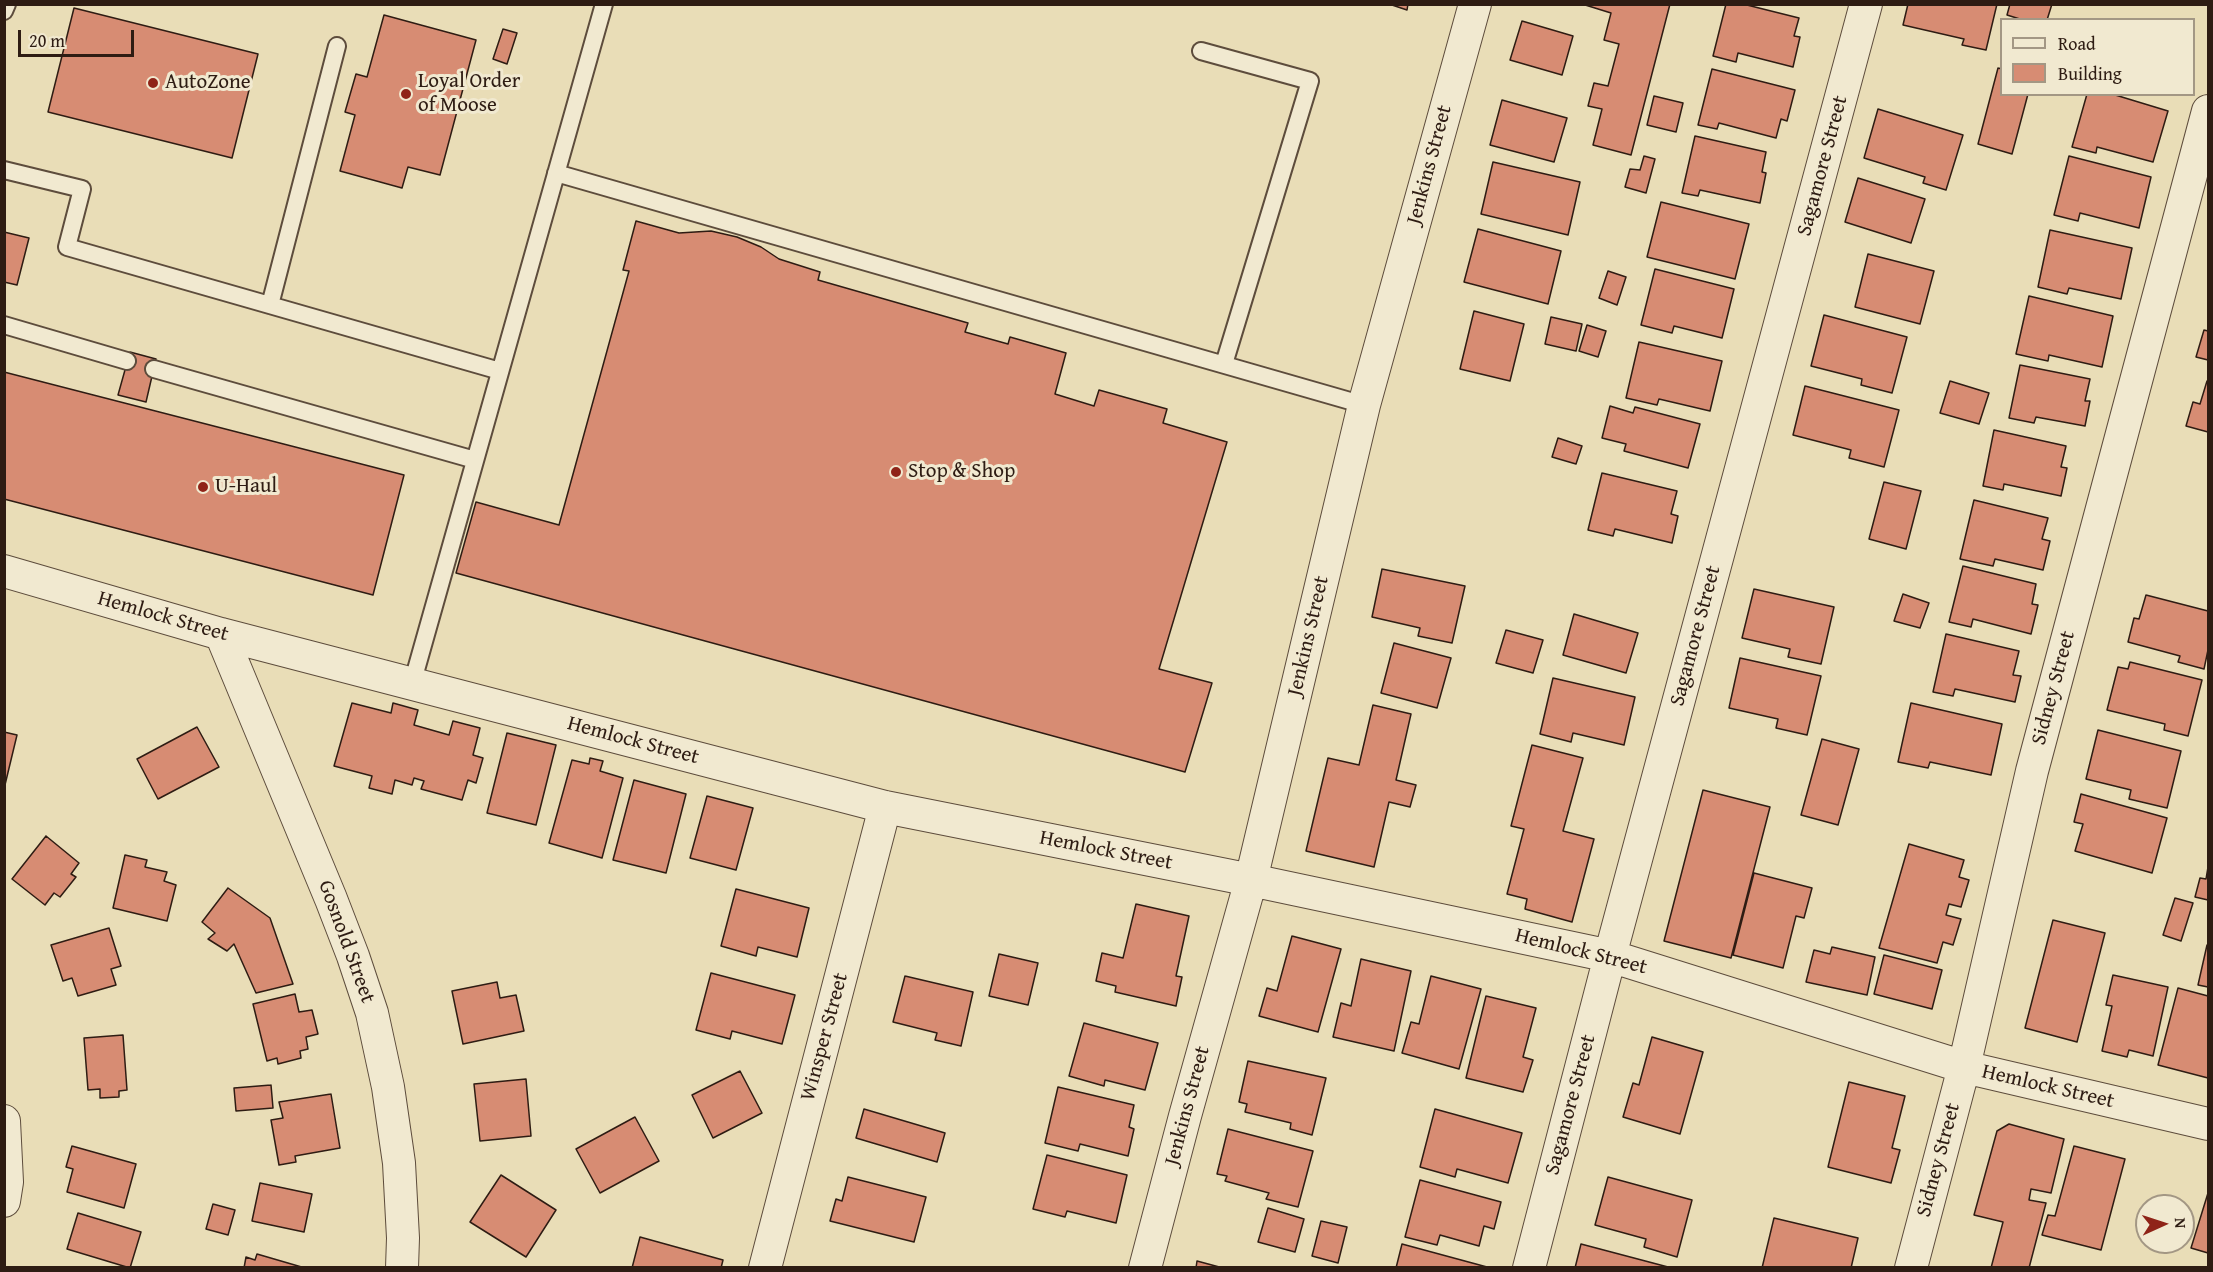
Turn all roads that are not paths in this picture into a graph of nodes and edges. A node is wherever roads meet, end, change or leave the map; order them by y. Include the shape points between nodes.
1 (7, 4) edge
2 (604, 4) edge
3 (1475, 4) edge
4 (1866, 4) edge
5 (4, 11) edge
6 (337, 46) dead end
7 (1201, 51) dead end
8 (2208, 111) edge
9 (4, 170) edge
10 (556, 173) junction
11 (270, 305) junction
12 (4, 325) edge
13 (127, 361) dead end
14 (1224, 364) junction
15 (154, 369) dead end
16 (500, 371) junction
17 (1364, 405) junction
18 (475, 460) junction
19 (4, 571) edge
20 (221, 634) junction
21 (411, 684) junction
22 (885, 807) junction
23 (1251, 880) junction
24 (1610, 956) junction
25 (1964, 1067) junction
26 (4, 1121) edge
27 (2208, 1124) edge
28 (4, 1201) edge
29 (402, 1268) edge
30 (765, 1268) edge
31 (1145, 1268) edge
32 (1529, 1268) edge
33 (1911, 1268) edge

1 - 5 lane
2 - 10 lane
3 - 17 street, Jenkins Street
4 - 24 street, Sagamore Street
6 - 11 lane
7 - 14 lane via 1310,81
8 - 25 street, Sidney Street via 2032,771
9 - 11 lane via 82,189 67,247
10 - 14 lane
10 - 16 lane
11 - 16 lane
12 - 13 lane
14 - 17 lane
15 - 18 lane
16 - 18 lane
17 - 23 street, Jenkins Street
18 - 21 lane
19 - 20 street, Hemlock Street
20 - 21 street, Hemlock Street
20 - 29 street, Gosnold Street via 331,899 372,1013 399,1163
21 - 22 street, Hemlock Street
22 - 23 street, Hemlock Street
22 - 30 street, Winsper Street
23 - 24 street, Hemlock Street
23 - 31 street, Jenkins Street
24 - 25 street, Hemlock Street
24 - 32 street, Sagamore Street
25 - 27 street, Hemlock Street
25 - 33 street, Sidney Street
26 - 28 street

